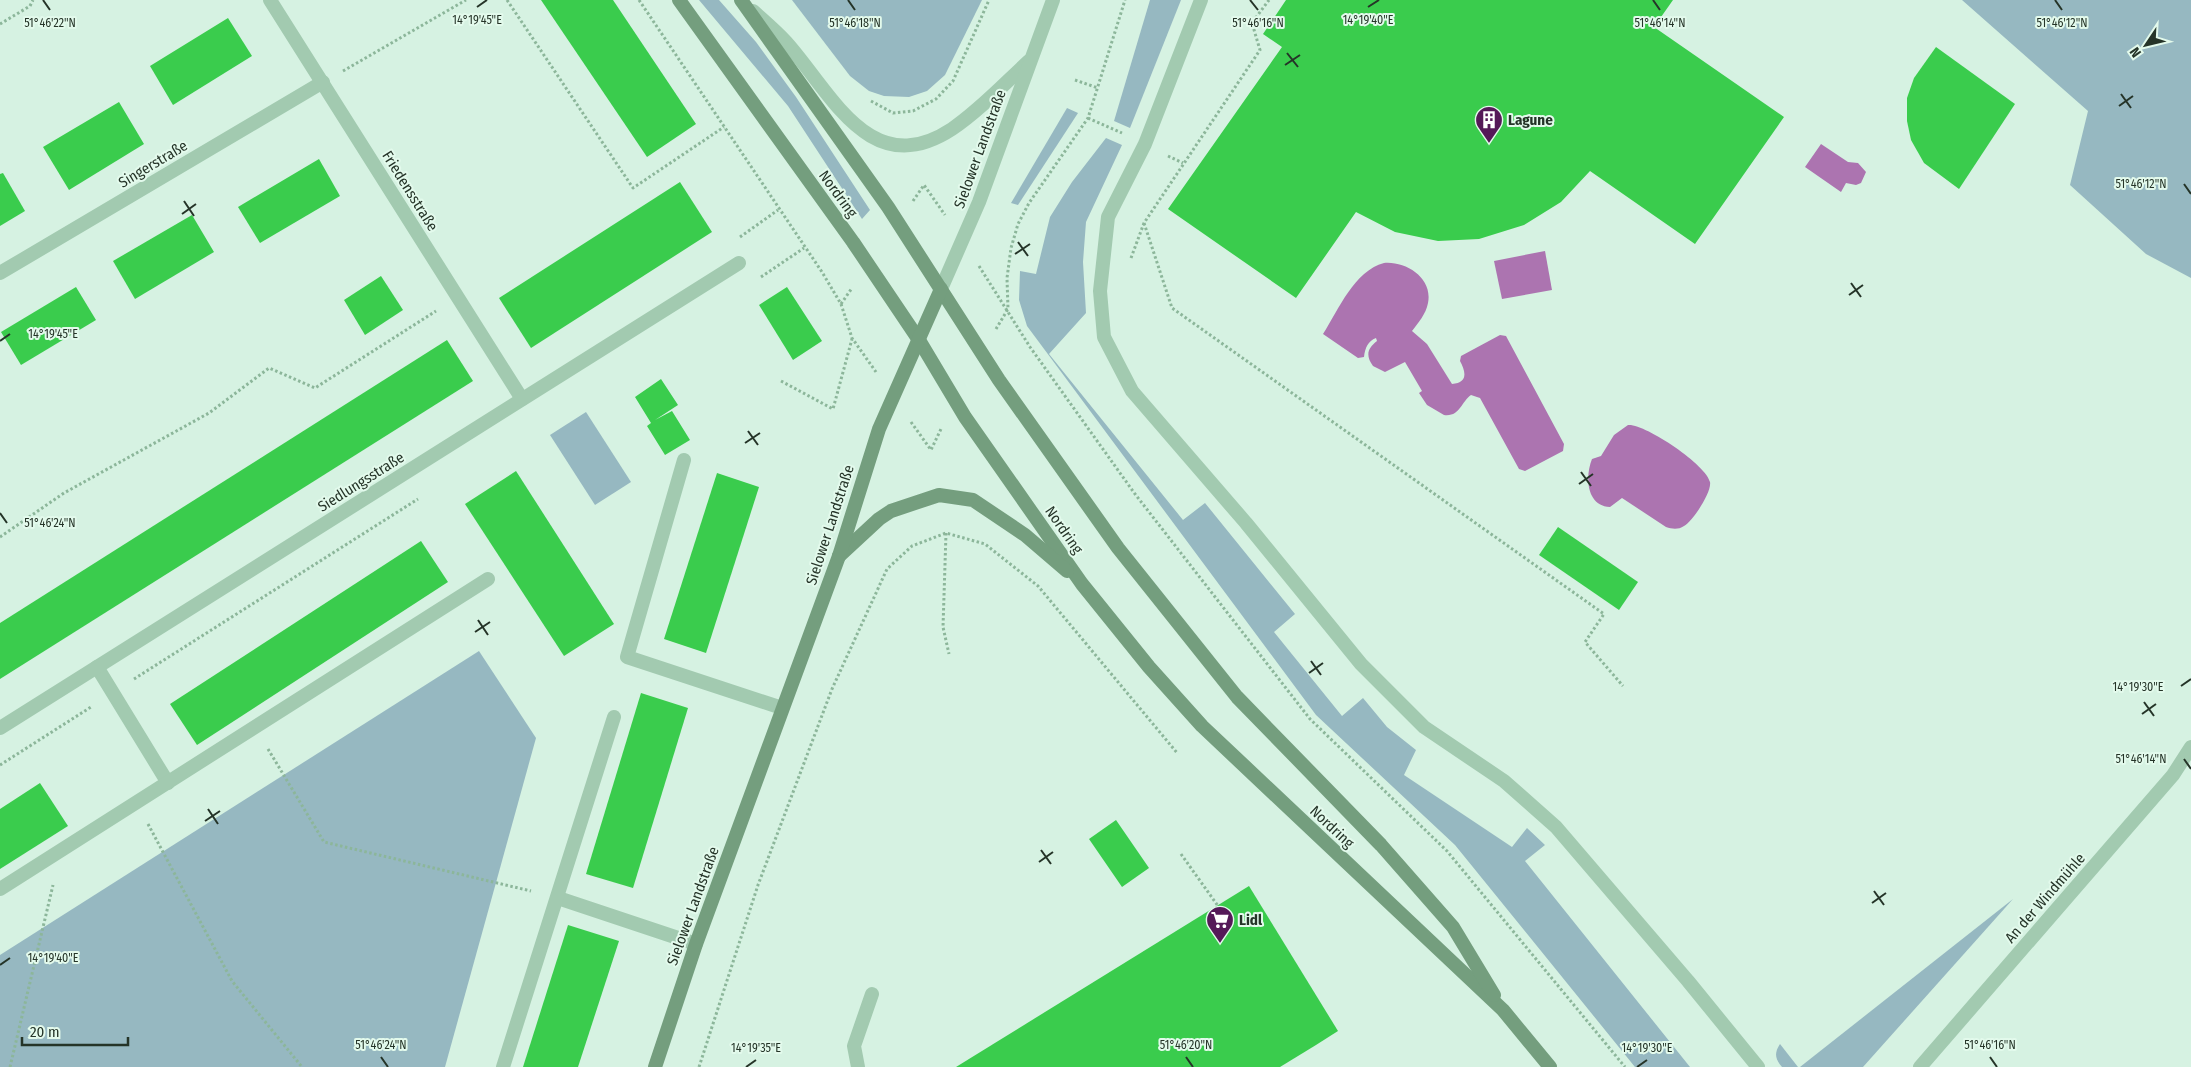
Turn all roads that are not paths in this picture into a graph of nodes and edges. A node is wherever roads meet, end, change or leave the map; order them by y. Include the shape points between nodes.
1 (270, 0) edge
2 (679, 0) edge
3 (741, 0) edge
4 (1053, 0) edge
5 (1201, 0) edge
6 (1029, 61) junction
7 (323, 82) junction
8 (739, 263) dead end
9 (0, 273) edge
10 (941, 289) junction
11 (919, 340) junction
12 (522, 399) junction
13 (684, 460) dead end
14 (839, 556) junction
15 (488, 580) dead end
16 (1082, 584) junction
17 (97, 667) junction
18 (782, 708) junction
19 (614, 718) dead end
20 (0, 728) edge
21 (2191, 747) edge
22 (168, 783) junction
23 (0, 889) edge
24 (558, 898) junction
25 (696, 944) junction
26 (872, 994) dead end
27 (1503, 1010) junction
28 (503, 1067) edge
29 (655, 1067) edge
30 (858, 1067) edge
31 (1550, 1067) edge
32 (1758, 1067) edge
33 (1920, 1067) edge

1 - 7 street, Friedensstraße
2 - 11 main road, Nordring via 853,242
3 - 6 street via 786,42 840,112 861,130 897,146 918,143 953,128
3 - 10 main road, Nordring via 888,207
4 - 6 street, Sielower Landstraße
5 - 32 street via 1144,144 1108,217 1100,291 1104,337 1132,391 1246,523 1361,664 1424,727 1504,781 1556,827
6 - 10 street, Sielower Landstraße via 978,202
7 - 9 street, Singerstraße
7 - 12 street, Friedensstraße
8 - 12 street, Siedlungsstraße
10 - 11 main road, Sielower Landstraße
10 - 27 main road, Nordring via 999,380 1118,548 1237,697 1381,845 1453,927
11 - 14 main road, Sielower Landstraße via 879,429
11 - 16 main road, Nordring via 965,417
12 - 17 street, Siedlungsstraße
13 - 18 street via 627,657
14 - 16 main road via 891,511 939,495 972,500 1026,535
14 - 18 main road, Sielower Landstraße
15 - 22 street
16 - 27 main road, Nordring via 1202,726
17 - 20 street, Siedlungsstraße
17 - 22 street
18 - 25 main road, Sielower Landstraße
19 - 24 street
21 - 33 street, An der Windmühle via 2173,775
22 - 23 street
24 - 25 street
24 - 28 street
25 - 29 main road, Sielower Landstraße
26 - 30 street via 854,1046
27 - 31 main road, Nordring

